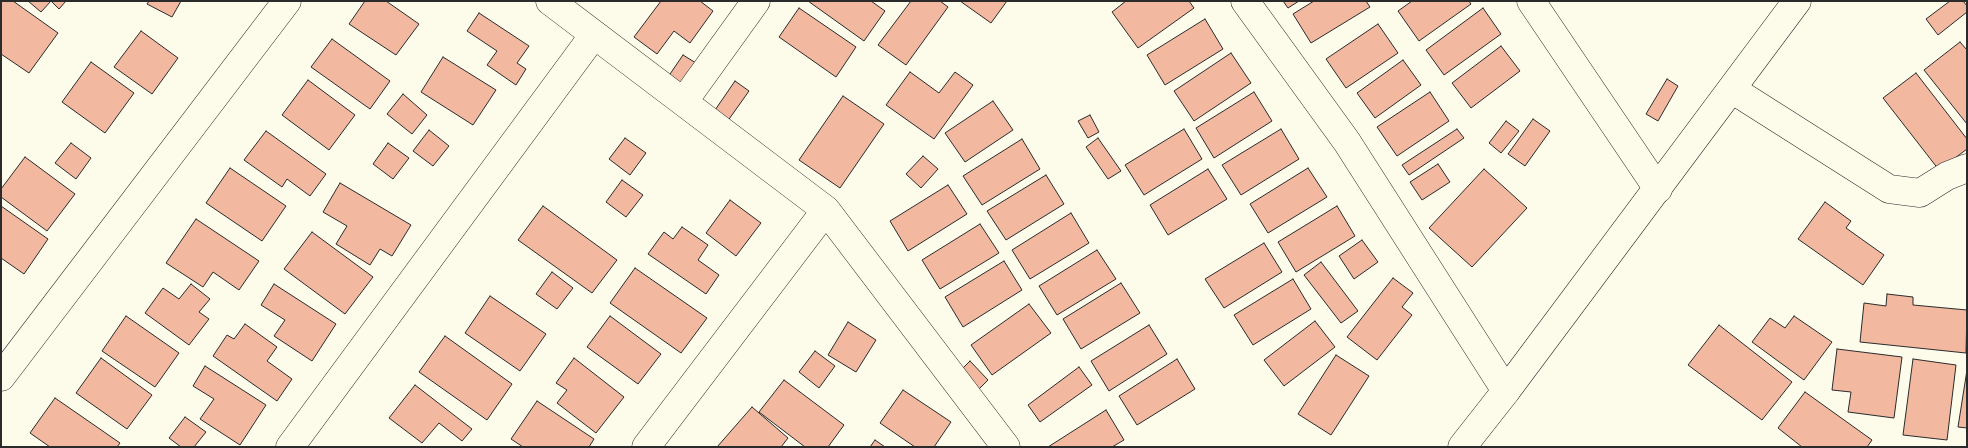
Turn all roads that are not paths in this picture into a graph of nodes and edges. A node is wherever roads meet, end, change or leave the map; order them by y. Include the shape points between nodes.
1 (287, 1) edge
2 (550, 1) edge
3 (756, 1) edge
4 (1245, 1) edge
5 (1531, 1) edge
6 (1797, 1) edge
7 (594, 36) junction
8 (1733, 90) junction
9 (684, 101) junction
10 (1967, 168) edge
11 (1658, 189) junction
12 (826, 210) junction
13 (1, 377) edge
14 (1506, 391) junction
15 (290, 447) edge
16 (646, 447) edge
17 (1006, 447) edge
18 (1462, 447) edge

1 - 13 street
2 - 7 street
3 - 9 street
4 - 14 street via 1347,142
5 - 11 street
6 - 8 street
7 - 9 street
7 - 15 street
8 - 10 street via 1889,189 1920,193
8 - 11 street
9 - 12 street
11 - 14 street
12 - 16 street
12 - 17 street
14 - 18 street

